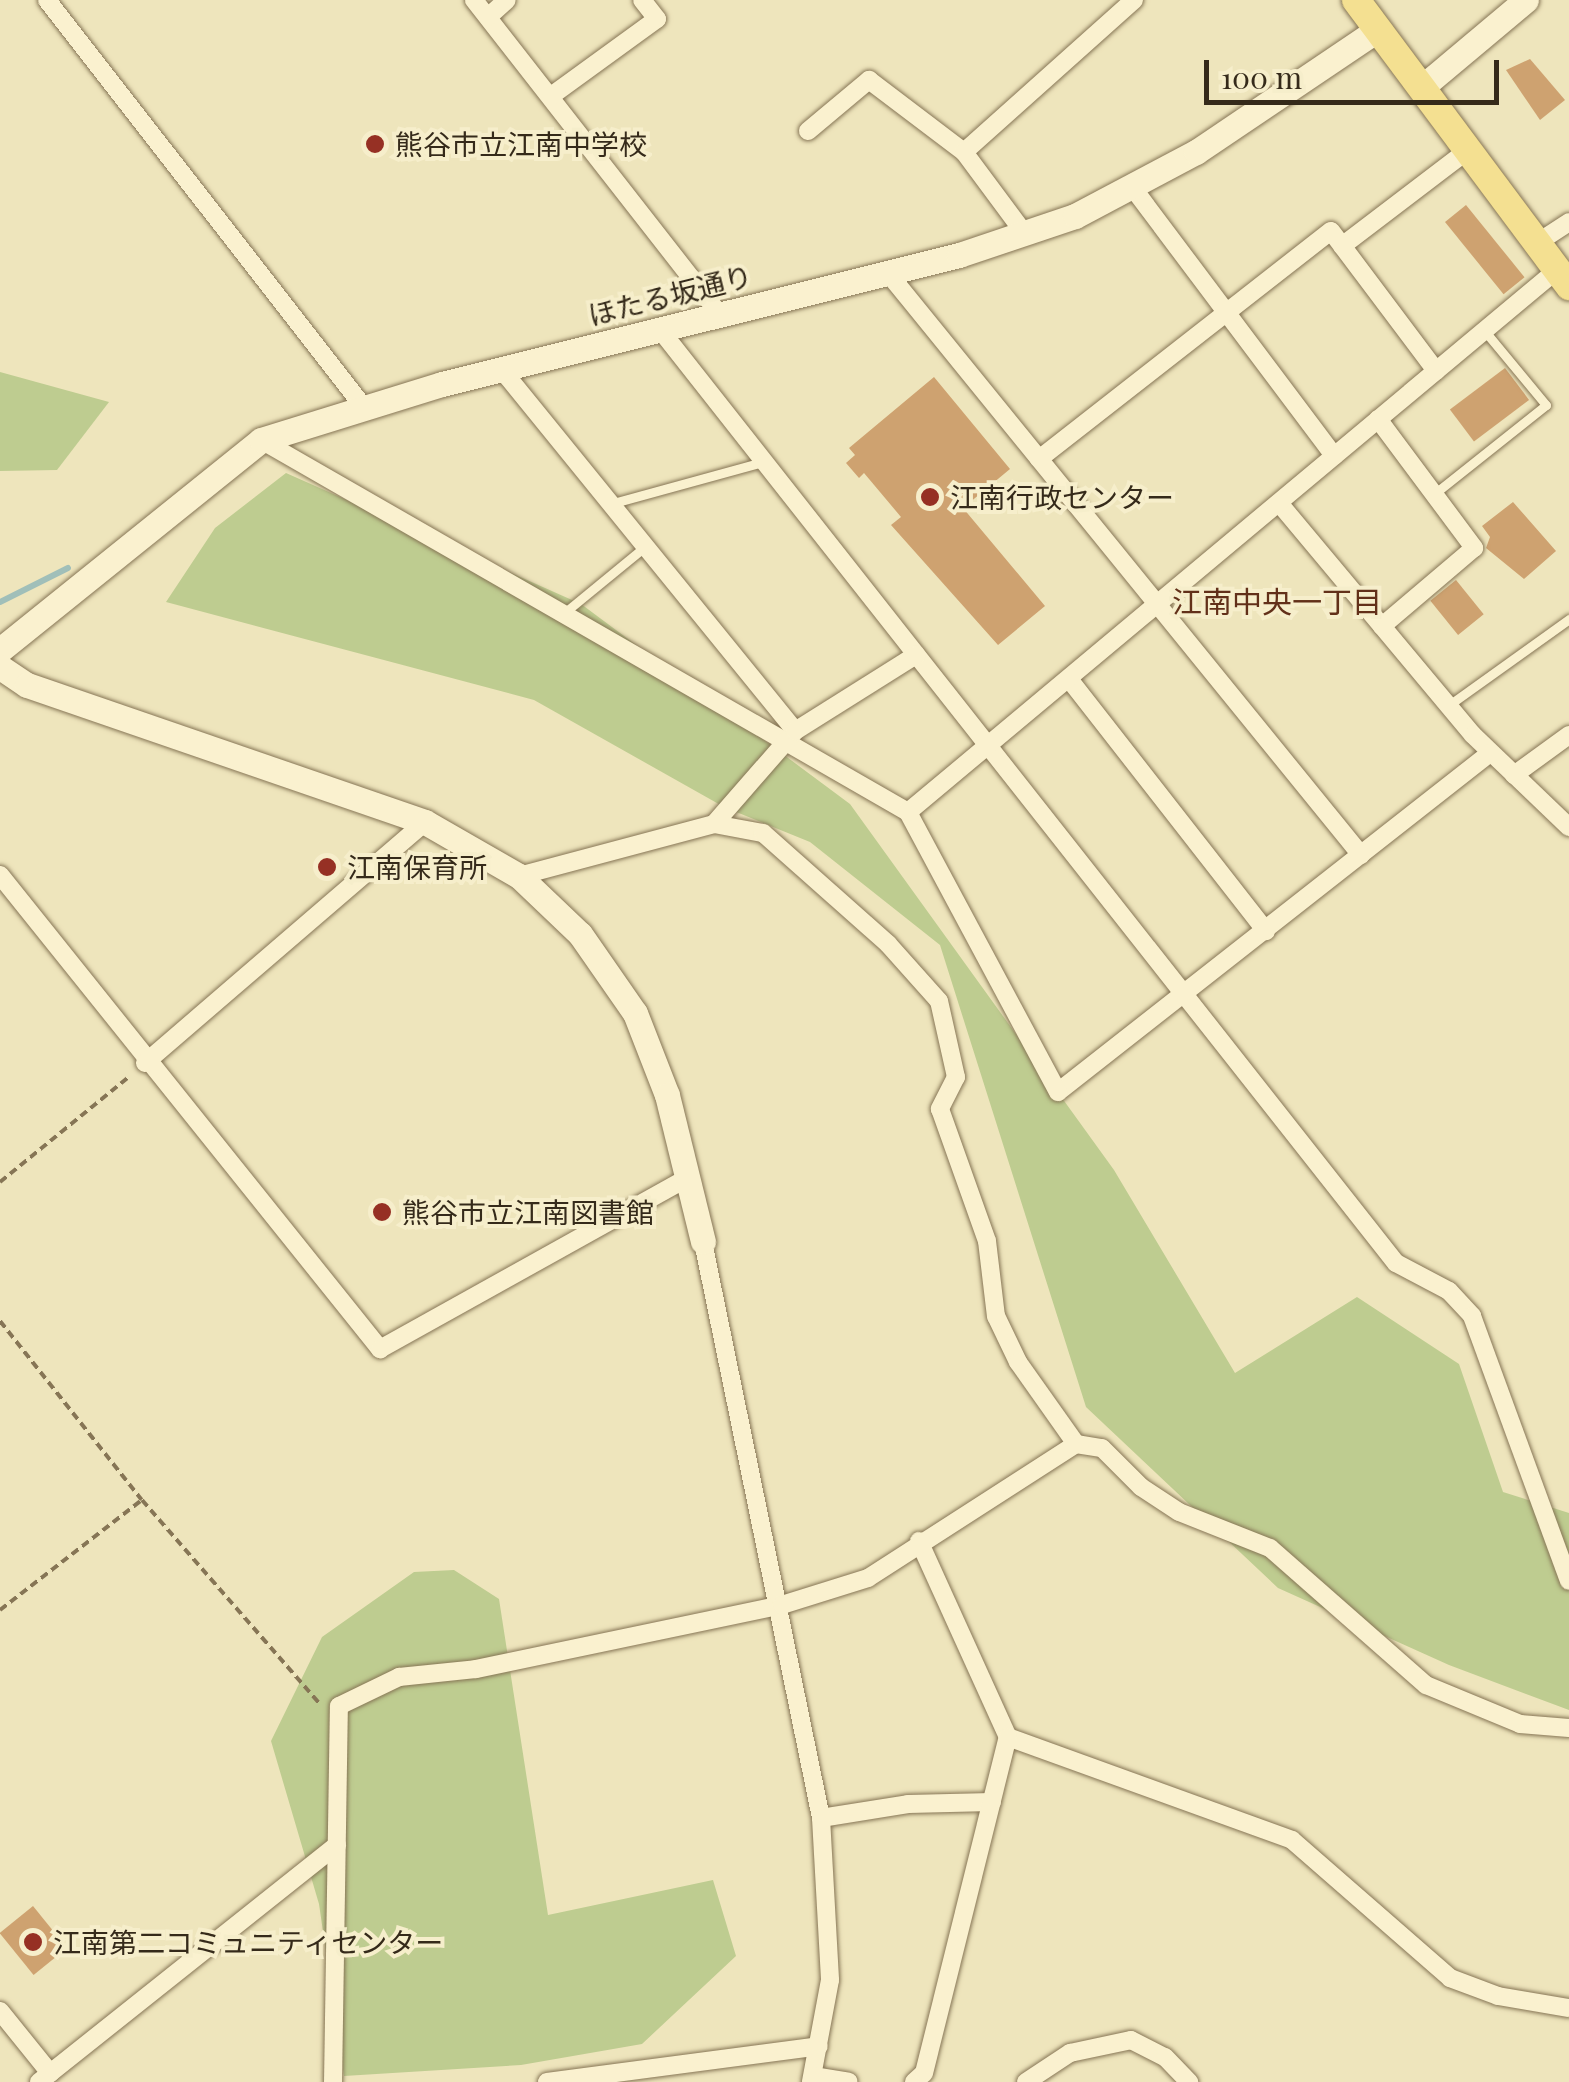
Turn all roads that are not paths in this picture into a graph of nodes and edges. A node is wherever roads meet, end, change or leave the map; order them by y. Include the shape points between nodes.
1 (47, 0) edge
2 (474, 0) edge
3 (507, 0) edge
4 (642, 0) edge
5 (1134, 0) edge
6 (1356, 0) edge
7 (1526, 0) edge
8 (488, 17) junction
9 (1377, 30) junction
10 (1421, 88) junction
11 (551, 96) junction
12 (808, 131) dead end
13 (1468, 150) junction
14 (964, 152) junction
15 (1133, 188) junction
16 (1569, 222) edge
17 (1025, 234) junction
18 (1537, 243) junction
19 (1342, 246) junction
20 (888, 273) junction
21 (1563, 278) edge
22 (718, 312) junction
23 (1227, 312) junction
24 (658, 327) junction
25 (1484, 330) junction
26 (502, 370) junction
27 (1436, 371) junction
28 (363, 406) junction
29 (1378, 420) junction
30 (261, 440) junction
31 (1334, 456) junction
32 (1039, 459) junction
33 (764, 462) junction
34 (1434, 494) junction
35 (1279, 503) junction
36 (607, 505) junction
37 (643, 548) junction
38 (1158, 605) junction
39 (562, 614) junction
40 (1569, 618) edge
41 (1382, 626) junction
42 (0, 650) edge
43 (916, 655) junction
44 (0, 667) edge
45 (1069, 679) junction
46 (1449, 705) junction
47 (1569, 736) edge
48 (791, 738) junction
49 (988, 747) junction
50 (1490, 753) junction
51 (1514, 775) junction
52 (908, 812) junction
53 (425, 822) junction
54 (714, 824) junction
55 (1569, 827) edge
56 (1361, 854) junction
57 (0, 876) edge
58 (519, 876) junction
59 (1266, 931) junction
60 (1184, 996) junction
61 (146, 1063) junction
62 (686, 1179) junction
63 (702, 1242) joint
64 (1076, 1444) junction
65 (918, 1541) junction
66 (1569, 1582) edge
67 (782, 1604) junction
68 (1569, 1728) edge
69 (1008, 1737) junction
70 (992, 1802) junction
71 (821, 1818) junction
72 (337, 1845) junction
73 (1569, 2008) edge
74 (0, 2011) edge
75 (819, 2046) junction
76 (646, 2076) edge
77 (45, 2077) edge
78 (812, 2079) edge
79 (333, 2082) edge
80 (547, 2082) edge
81 (850, 2082) edge
82 (914, 2082) edge
83 (1026, 2082) edge
84 (1189, 2082) edge

1 - 28 street
2 - 8 street
3 - 8 street
4 - 11 street via 657,19
5 - 14 street
6 - 9 main road
7 - 10 street
8 - 11 street
9 - 10 main road
9 - 15 street, ほたる坂通り
10 - 13 main road
11 - 22 street
12 - 14 street via 869,80
13 - 18 main road
13 - 19 street
14 - 17 street
15 - 17 street, ほたる坂通り
15 - 23 street
16 - 18 street
17 - 20 street, ほたる坂通り
18 - 21 main road
19 - 23 street via 1331,232
19 - 27 street
20 - 22 street, ほたる坂通り
20 - 32 street
21 - 25 street
22 - 24 street, ほたる坂通り
23 - 31 street
23 - 32 street
24 - 26 street, ほたる坂通り
24 - 33 street
25 - 27 street
25 - 34 lane via 1546,405
26 - 28 street, ほたる坂通り
26 - 36 street
27 - 29 street
28 - 30 street, ほたる坂通り
29 - 31 street
29 - 34 street
30 - 39 street
30 - 42 street, ほたる坂通り
31 - 35 street
32 - 38 street
33 - 36 lane
33 - 43 street
34 - 41 street via 1474,548
35 - 38 street
35 - 41 street
36 - 37 street
37 - 39 lane
37 - 48 street
38 - 45 street
38 - 56 street
39 - 48 street
40 - 46 lane
41 - 46 street
43 - 48 street
43 - 49 street
44 - 53 street via 26,685
45 - 49 street
45 - 59 street
46 - 50 street
47 - 51 street
48 - 52 street
48 - 54 street
49 - 52 street
49 - 60 street
50 - 51 street
50 - 56 street
51 - 55 street
52 - 60 street via 1058,1092
53 - 58 street
53 - 61 street
54 - 58 street
54 - 64 street via 763,833 888,944 939,1001 956,1077 940,1108 987,1240 996,1316 1018,1362
56 - 59 street
57 - 61 street
58 - 62 street via 580,934 635,1013 666,1094
59 - 60 street
60 - 66 street via 1396,1263 1449,1292 1472,1316
61 - 62 street via 380,1349
62 - 63 street
63 - 67 street
64 - 65 street
64 - 68 street via 1102,1448 1141,1488 1180,1512 1270,1548 1426,1685 1520,1724
65 - 67 street via 868,1578
65 - 69 street
67 - 71 street
67 - 72 street via 476,1669 398,1677 339,1706
69 - 70 street
69 - 73 street via 1292,1840 1450,1978 1498,1996
70 - 71 street via 908,1804
70 - 82 street via 924,2073
71 - 75 street via 830,1980
72 - 77 street
72 - 79 street
74 - 77 street
75 - 76 street
75 - 78 street
76 - 80 street
78 - 81 street
83 - 84 street via 1070,2053 1132,2040 1165,2057

